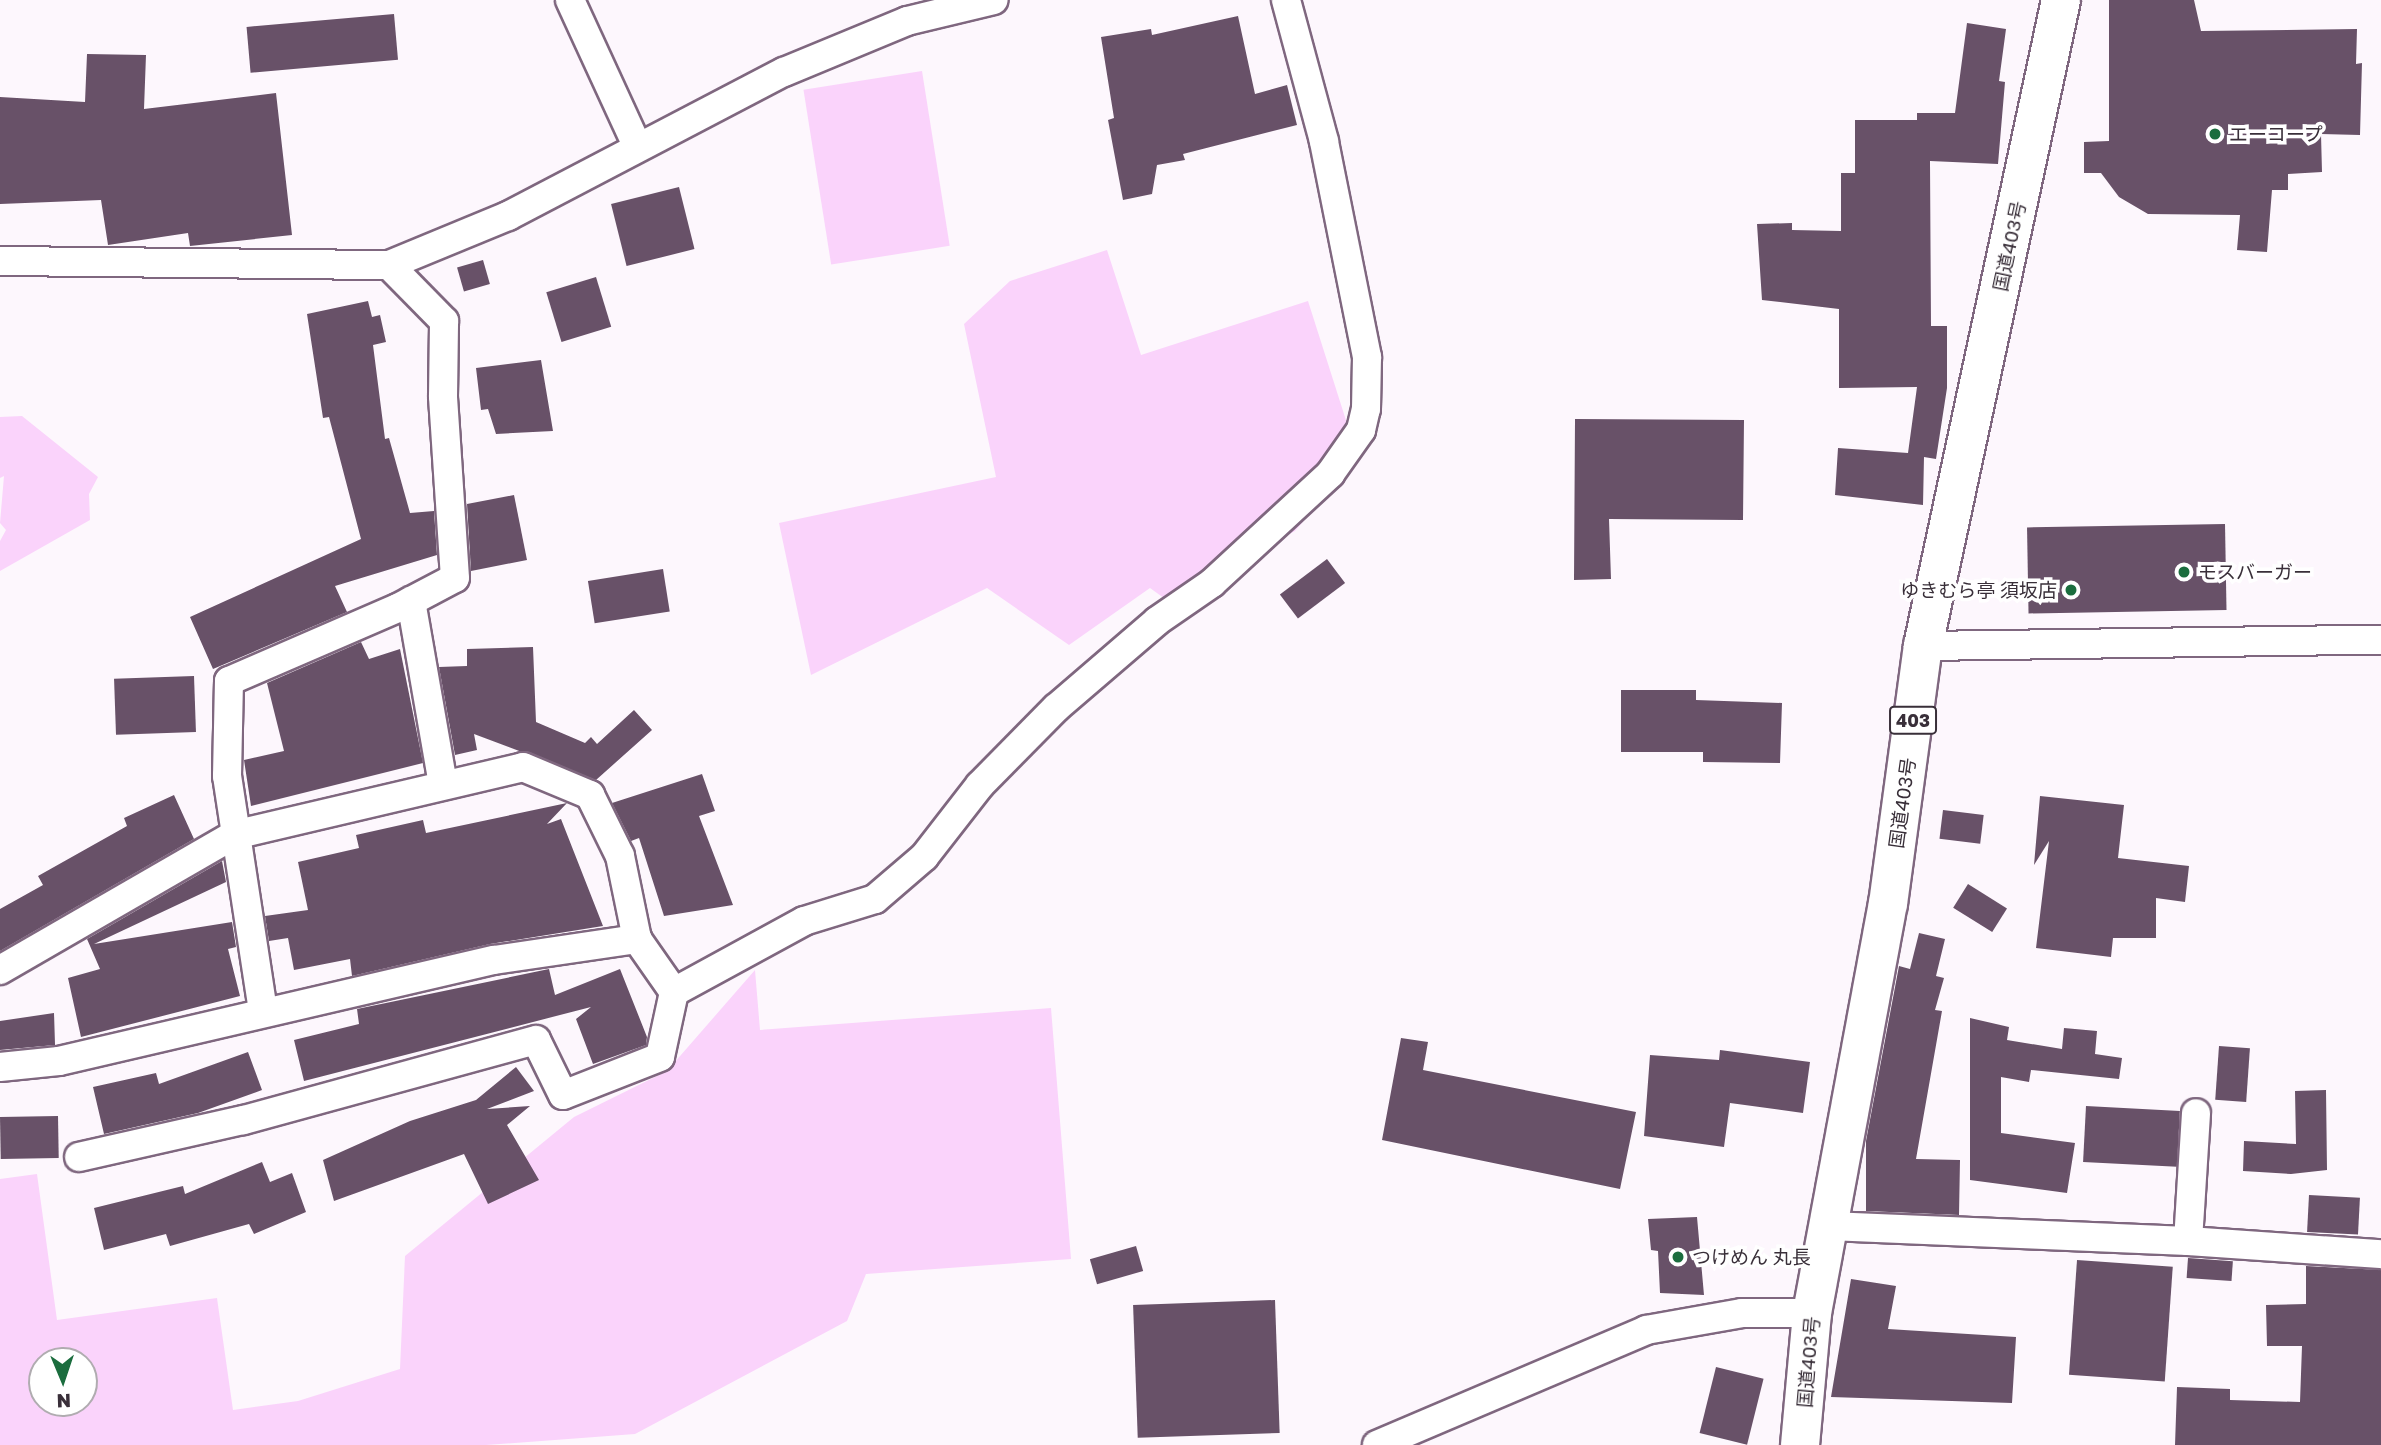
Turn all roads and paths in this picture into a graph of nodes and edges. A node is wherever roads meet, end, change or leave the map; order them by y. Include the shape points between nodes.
1 (570, 0) edge
2 (994, 0) edge
3 (1286, 0) edge
4 (2061, 0) edge
5 (637, 146) junction
6 (0, 261) edge
7 (389, 265) junction
8 (411, 601) junction
9 (2381, 640) edge
10 (1923, 646) junction
11 (443, 784) junction
12 (234, 835) junction
13 (637, 939) junction
14 (0, 970) edge
15 (674, 992) junction
16 (263, 1011) junction
17 (0, 1068) edge
18 (2196, 1113) dead end
19 (79, 1157) dead end
20 (1829, 1226) junction
21 (2188, 1241) junction
22 (2381, 1254) edge
23 (1812, 1313) junction
24 (1377, 1445) edge
25 (1800, 1445) edge

1 - 5 street
2 - 5 street via 907,21 784,72
3 - 15 street via 1324,141 1367,357 1361,430 1330,474 1287,515 1212,583 1157,621 1056,708 980,785 924,857 875,899 804,921
4 - 10 highway, 国道403号 / 403
5 - 7 street via 508,216
6 - 7 street
7 - 8 street via 444,321 443,396 454,578
8 - 11 street
8 - 12 street via 229,681 227,776
9 - 10 street
10 - 20 highway, 国道403号 / 403 via 1888,904
11 - 12 street
11 - 13 street via 523,767 590,795 620,856
12 - 14 street
12 - 16 street
13 - 15 street
13 - 16 street via 494,960
15 - 19 street via 660,1058 563,1095 536,1041 243,1119
16 - 17 street via 59,1061
18 - 21 street
20 - 21 street
20 - 23 highway, 国道403号 / 403
21 - 22 street
23 - 24 street via 1742,1313 1646,1330
23 - 25 highway, 国道403号 / 403

